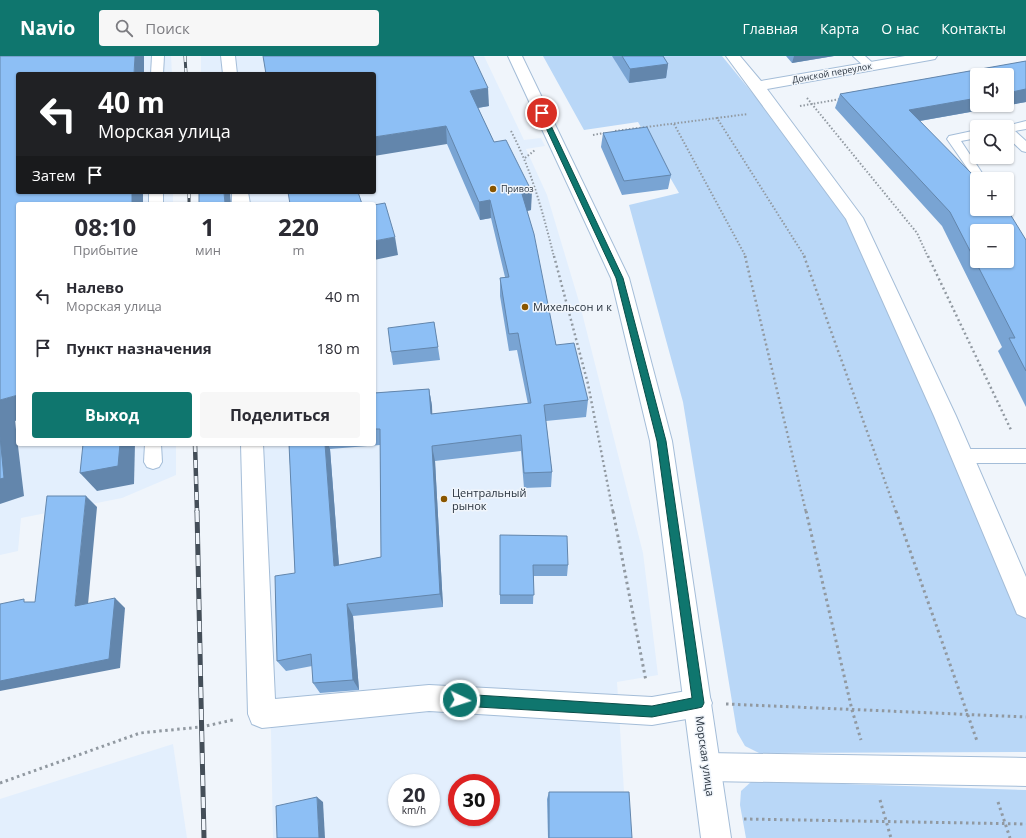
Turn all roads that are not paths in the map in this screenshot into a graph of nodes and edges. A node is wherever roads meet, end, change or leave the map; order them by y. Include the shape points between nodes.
1 (158, 56) edge
2 (228, 56) edge
3 (515, 56) edge
4 (733, 56) edge
5 (859, 56) edge
6 (930, 56) edge
7 (870, 66) junction
8 (158, 72) edge
9 (230, 72) edge
10 (757, 86) junction
11 (1026, 125) edge
12 (1014, 128) edge
13 (970, 135) edge
14 (1014, 136) edge
15 (1026, 148) edge
16 (975, 172) edge
17 (153, 446) edge
18 (252, 446) edge
19 (962, 456) junction
20 (1025, 456) edge
21 (153, 462) dead end
22 (1026, 606) edge
23 (698, 703) junction
24 (706, 767) junction
25 (1026, 772) edge
26 (715, 828) edge

1 - 8 lane
2 - 9 street
3 - 23 street, Морская улица via 620,278 661,441
4 - 10 street
5 - 7 lane
6 - 7 street, Донской переулок
7 - 10 street, Донской переулок
10 - 19 street via 854,218
11 - 12 lane
13 - 16 lane via 953,139
14 - 15 lane
17 - 21 lane
18 - 23 street via 262,714 429,698 652,711
19 - 20 lane
19 - 22 street
23 - 24 street, Морская улица
24 - 25 street
24 - 26 street, Морская улица

